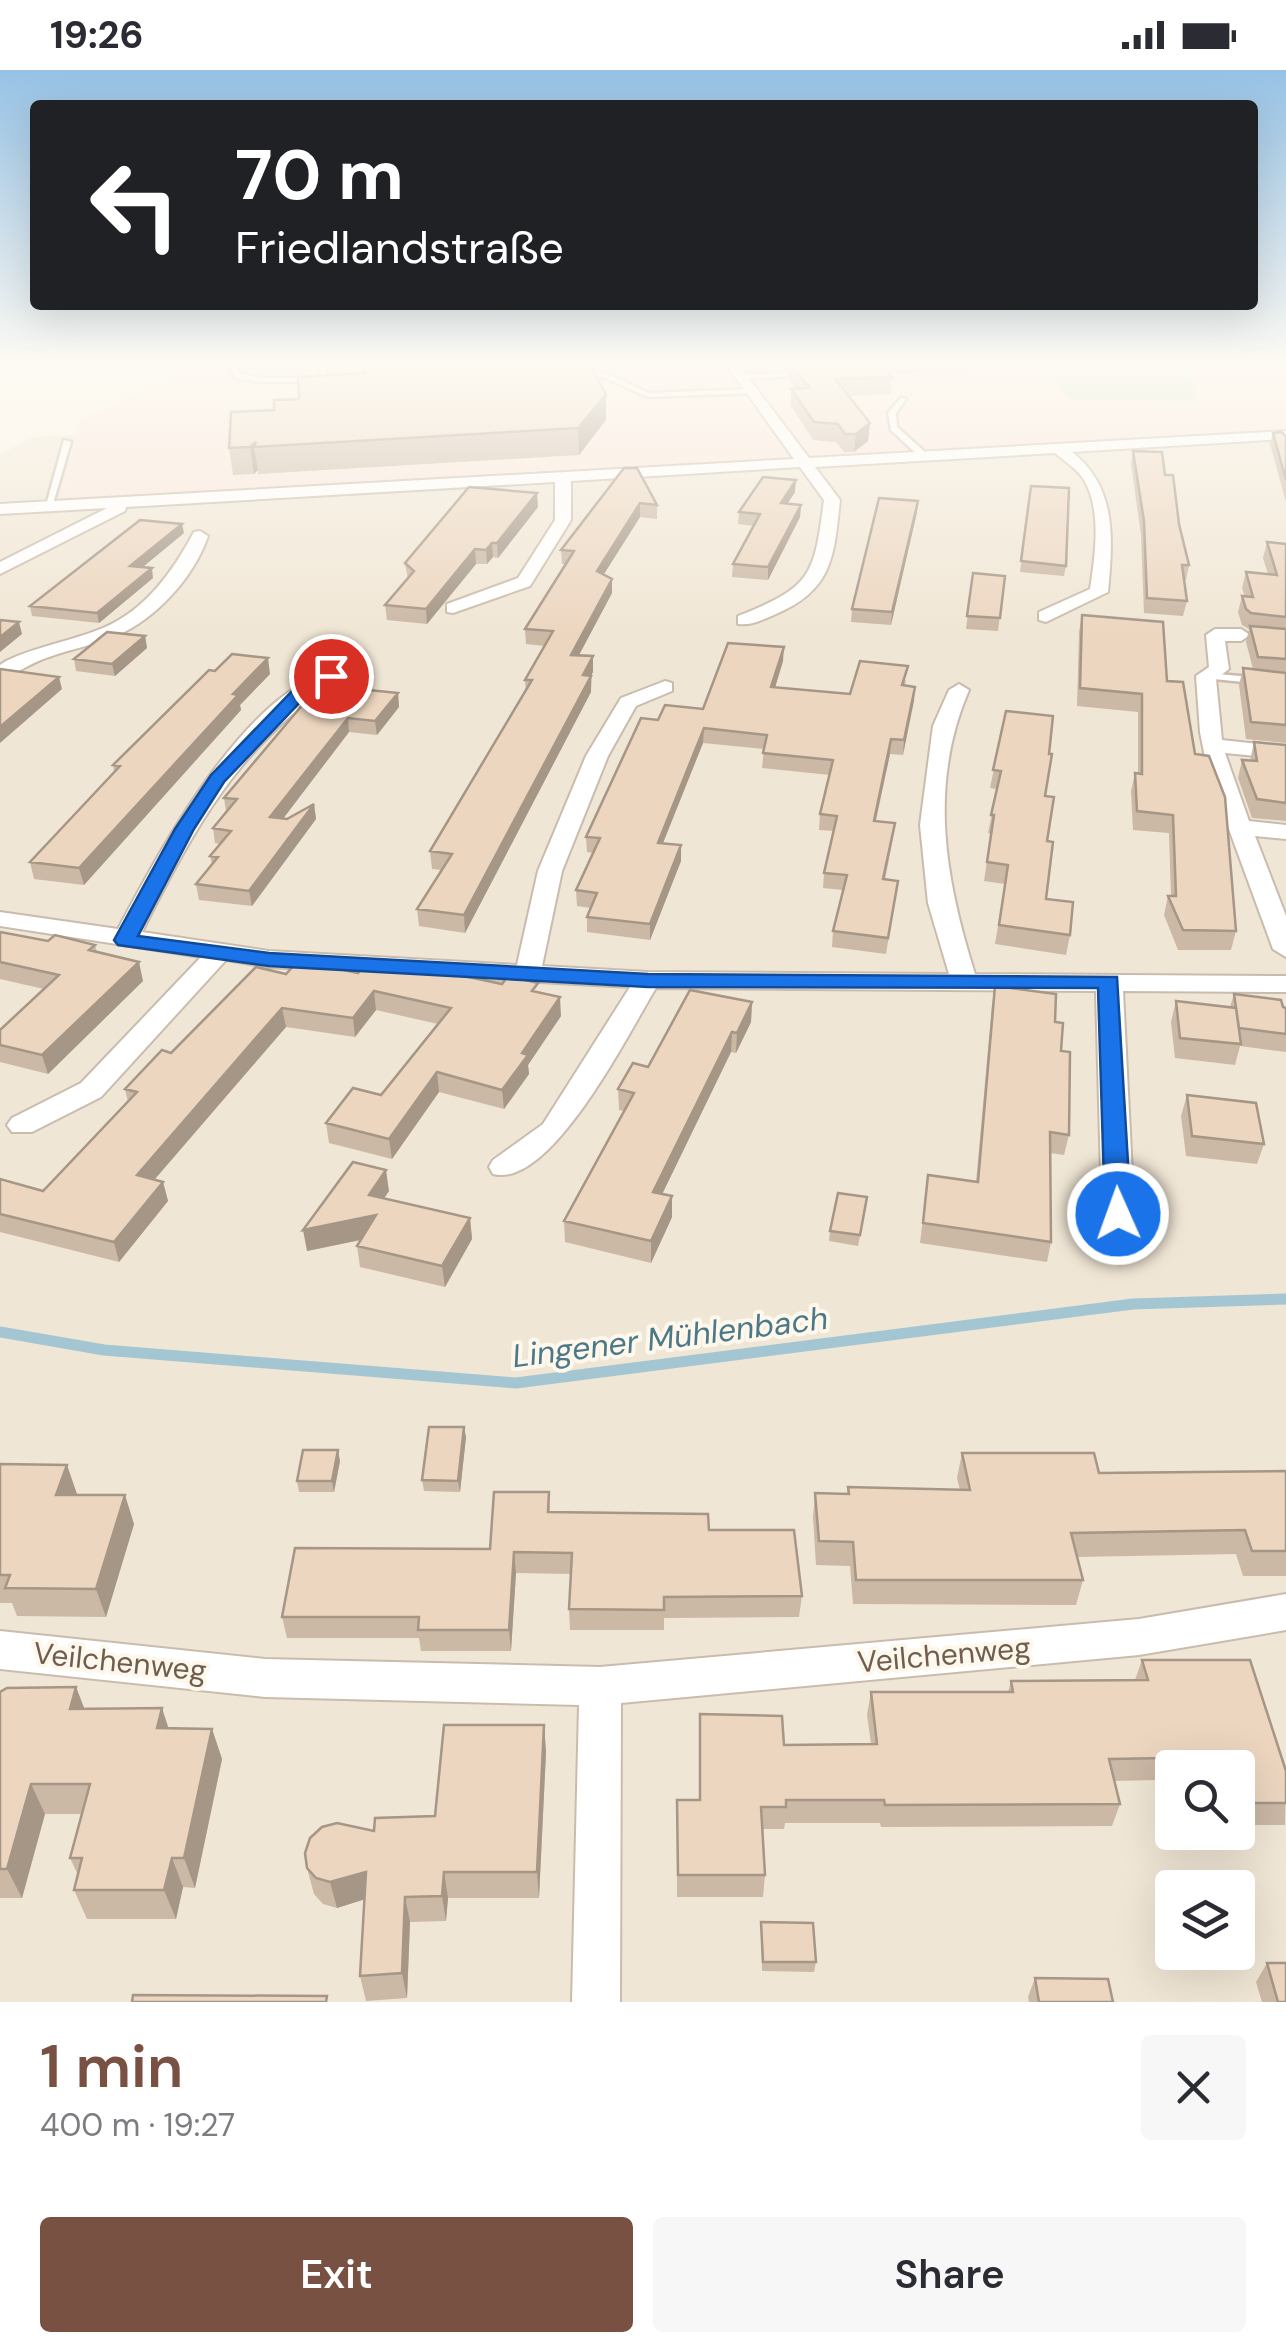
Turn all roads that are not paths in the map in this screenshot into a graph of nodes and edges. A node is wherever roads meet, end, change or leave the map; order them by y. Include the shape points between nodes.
1 (63, 454) edge
2 (802, 454) edge
3 (938, 454) edge
4 (1065, 454) edge
5 (924, 455) joint
6 (807, 461) junction
7 (563, 475) junction
8 (130, 502) junction
9 (48, 506) junction
10 (0, 509) edge
11 (200, 536) dead end
12 (0, 569) edge
13 (453, 608) dead end
14 (1046, 616) dead end
15 (745, 620) dead end
16 (1248, 636) edge
17 (0, 673) edge
18 (331, 676) dead end
19 (1206, 676) junction
20 (1286, 683) edge
21 (665, 687) dead end
22 (959, 690) dead end
23 (1213, 745) junction
24 (1286, 752) edge
25 (1240, 827) junction
26 (1286, 832) edge
27 (0, 919) edge
28 (125, 940) junction
29 (1286, 948) edge
30 (219, 953) junction
31 (528, 973) junction
32 (648, 980) junction
33 (964, 981) junction
34 (1109, 981) junction
35 (1286, 984) edge
36 (22, 1125) dead end
37 (504, 1167) dead end
38 (1118, 1214) dead end
39 (1286, 1612) edge
40 (0, 1650) edge
41 (600, 1686) junction
42 (596, 2002) edge

1 - 9 lane
2 - 6 street
3 - 5 street
4 - 14 street via 1092,478 1103,562 1099,592
5 - 6 street
6 - 7 street
6 - 15 street via 832,500 814,586
7 - 8 street
7 - 13 street via 563,520 524,582
8 - 9 street
8 - 12 street
9 - 10 street
11 - 17 street via 179,573 134,618
16 - 19 street via 1215,635 1219,668
18 - 28 street via 301,692 218,779
19 - 20 lane
19 - 23 street
21 - 31 street via 628,702 597,756 550,871
22 - 33 street via 943,726 931,825 940,903
23 - 24 street
23 - 25 street
25 - 26 street
25 - 29 street
27 - 28 street
28 - 30 street
30 - 31 street
30 - 36 street via 91,1090
31 - 32 street
32 - 33 street
32 - 37 street via 553,1131
33 - 34 street
34 - 35 street
34 - 38 street
39 - 41 street, Veilchenweg via 1139,1637
40 - 41 street, Veilchenweg via 265,1678
41 - 42 street

